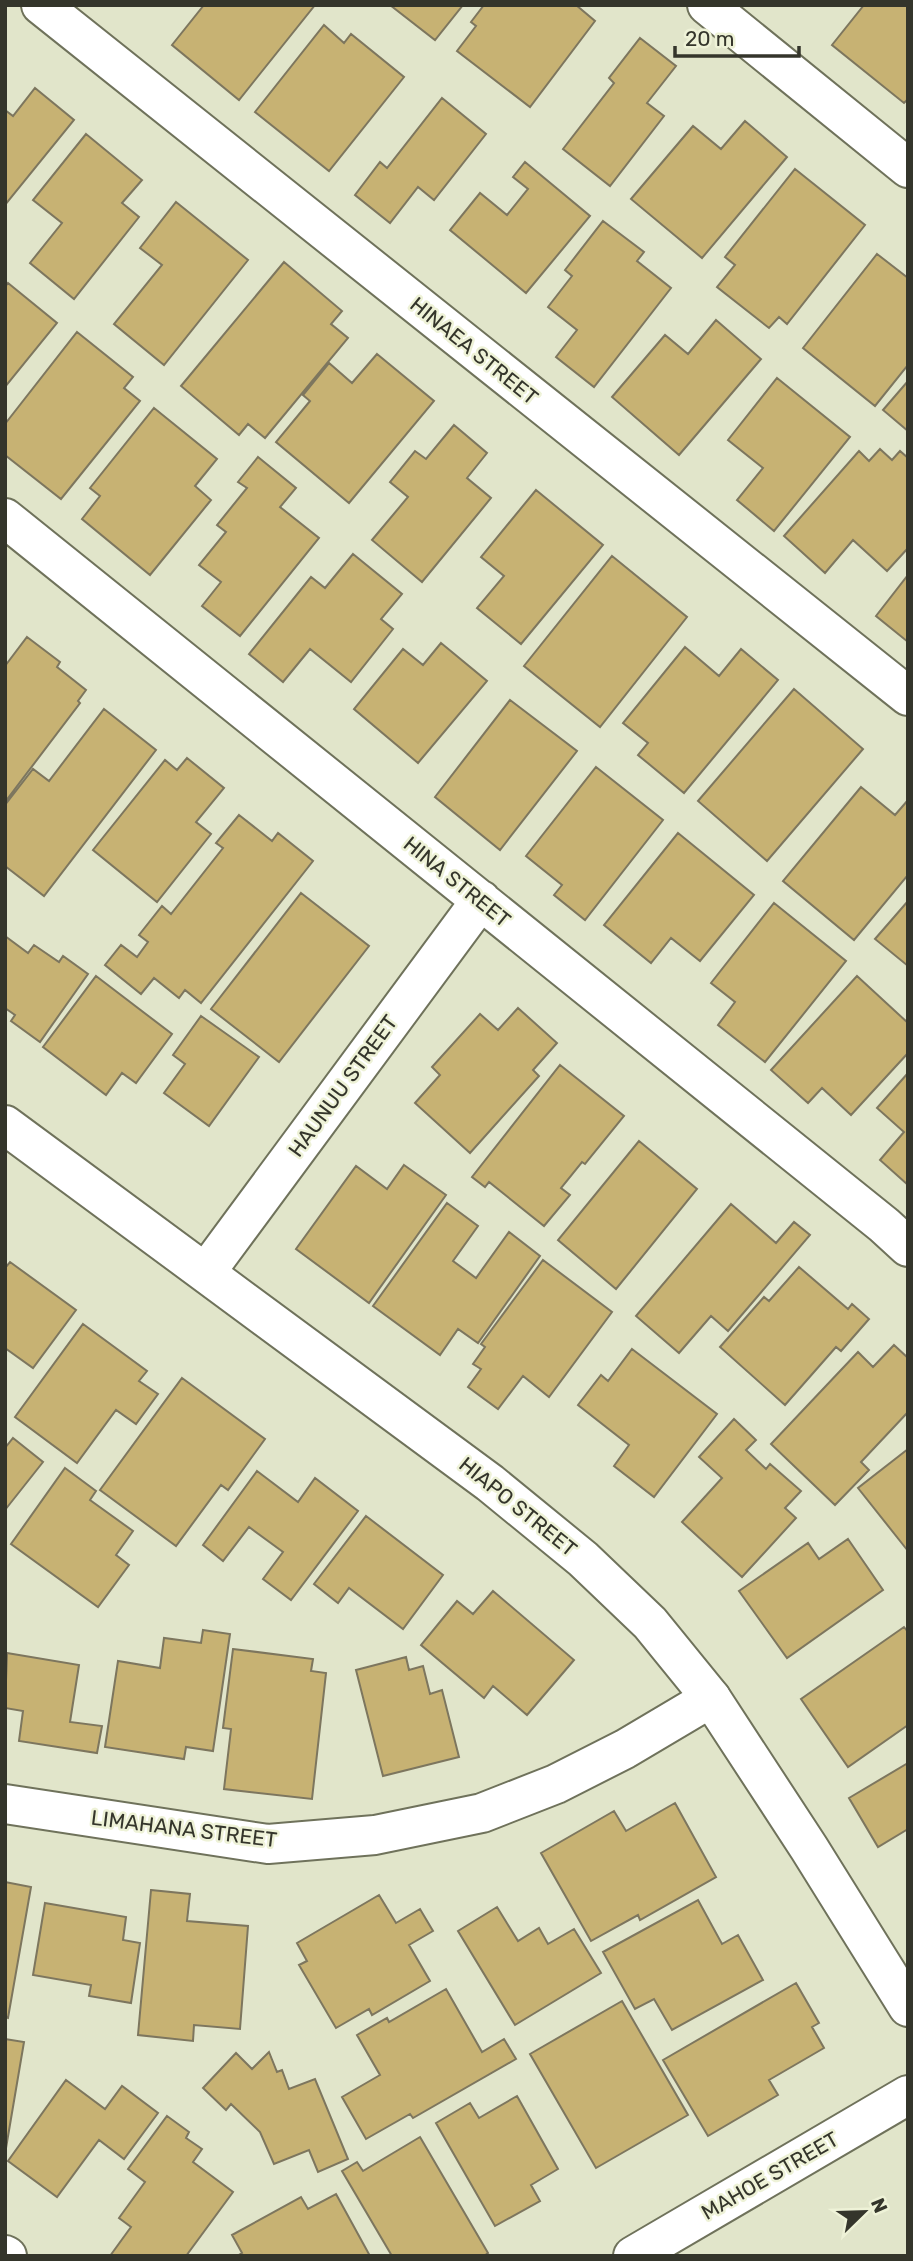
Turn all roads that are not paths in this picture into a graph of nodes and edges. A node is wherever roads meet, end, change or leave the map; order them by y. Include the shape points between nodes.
1 (41, 5) edge
2 (707, 5) edge
3 (908, 169) edge
4 (5, 518) edge
5 (908, 696) edge
6 (481, 901) junction
7 (5, 1125) edge
8 (908, 1248) edge
9 (206, 1272) junction
10 (711, 1698) junction
11 (5, 1804) edge
12 (908, 2007) edge
13 (908, 2095) edge
14 (633, 2256) edge

1 - 5 street, HINAEA STREET
2 - 3 street
4 - 6 street, HINA STREET
6 - 8 street, HINA STREET
6 - 9 street, HAUNUU STREET
7 - 9 street, HIAPO STREET
9 - 10 street, HIAPO STREET via 480,1475 583,1559 650,1623
10 - 11 street, LIMAHANA STREET via 556,1784 481,1813 375,1835 268,1844
10 - 12 street, HIAPO STREET
13 - 14 street, MAHOE STREET

